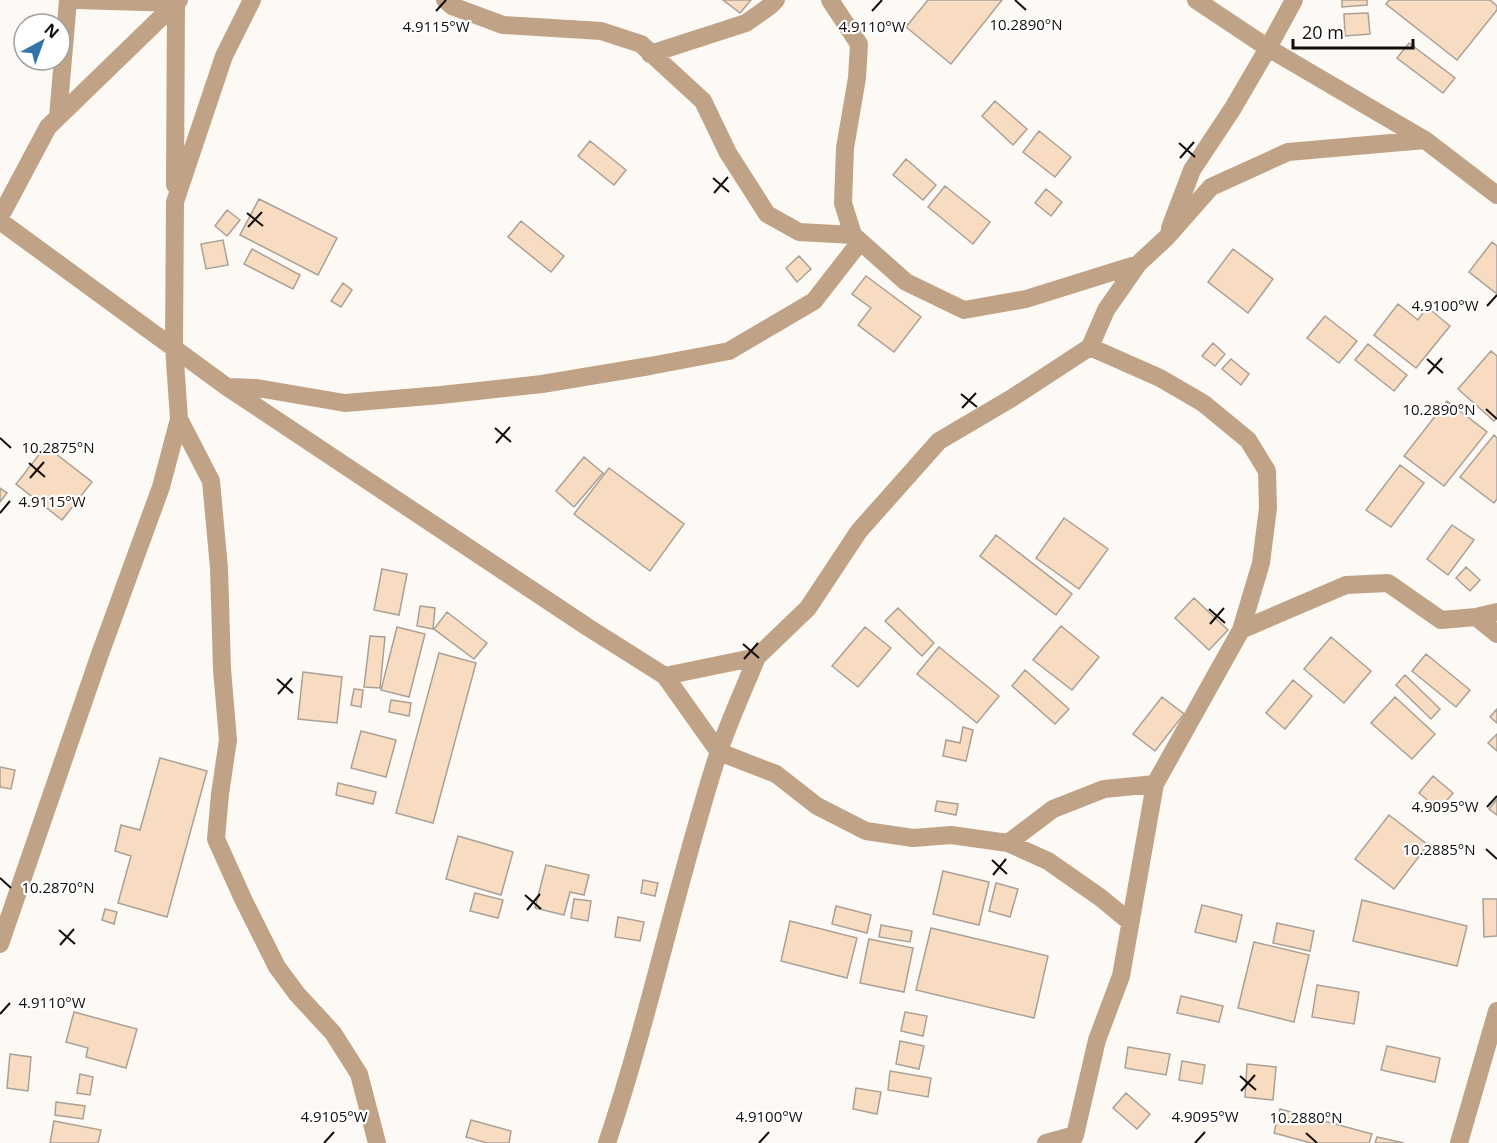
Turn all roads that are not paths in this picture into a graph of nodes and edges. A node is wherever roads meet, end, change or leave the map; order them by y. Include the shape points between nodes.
1 (68, 0) edge
2 (77, 0) edge
3 (252, 0) edge
4 (445, 0) edge
5 (776, 0) edge
6 (830, 0) edge
7 (1196, 0) edge
8 (1294, 0) edge
9 (177, 1) edge
10 (1269, 48) junction
11 (650, 54) junction
12 (58, 117) junction
13 (1425, 140) junction
14 (1497, 195) edge
15 (174, 202) junction
16 (0, 217) edge
17 (0, 221) edge
18 (1166, 238) junction
19 (857, 239) junction
20 (1138, 264) junction
21 (174, 347) junction
22 (1090, 347) junction
23 (227, 387) junction
24 (179, 419) junction
25 (1497, 612) edge
26 (1476, 617) junction
27 (1241, 630) junction
28 (1497, 634) edge
29 (757, 657) junction
30 (665, 676) junction
31 (718, 752) junction
32 (1155, 784) junction
33 (1008, 843) junction
34 (1130, 922) junction
35 (0, 944) edge
36 (1497, 1011) edge
37 (1073, 1139) edge
38 (377, 1143) edge
39 (607, 1143) edge
40 (1046, 1143) edge
41 (1459, 1143) edge

1 - 12 street
2 - 9 street
3 - 15 street via 224,56
4 - 11 street via 503,25 601,31 641,45
5 - 11 street via 746,23
6 - 19 street via 859,44 845,148 843,203
7 - 10 street
8 - 10 street
9 - 12 street
9 - 15 street
10 - 13 street
10 - 18 street via 1192,170
11 - 19 street via 703,101 728,153 767,214 799,232
12 - 16 street via 48,127
13 - 14 street
13 - 18 street via 1288,152 1211,187
15 - 21 street
17 - 21 street
18 - 20 street
19 - 20 street via 906,282 964,310 1026,299
19 - 23 street via 814,301 729,351 542,384 345,403 257,388
20 - 22 street via 1106,310
21 - 23 street
21 - 24 street
22 - 27 street via 1160,378 1203,403 1248,440 1267,471 1268,508 1261,563
22 - 29 street via 939,441 859,531 808,608
23 - 30 street
24 - 35 street via 161,487
24 - 38 street via 212,481 228,740 216,839 277,967 333,1033 359,1074
25 - 26 street
26 - 27 street via 1441,620 1388,583 1347,585
26 - 28 street
27 - 32 street
29 - 30 street
29 - 31 street
30 - 31 street
31 - 33 street via 776,774 817,806 866,831 913,838 951,835
31 - 39 street
32 - 33 street via 1104,789 1053,808
32 - 34 street
33 - 34 street via 1048,861
34 - 37 street via 1121,976 1097,1040
36 - 41 street
37 - 40 street

